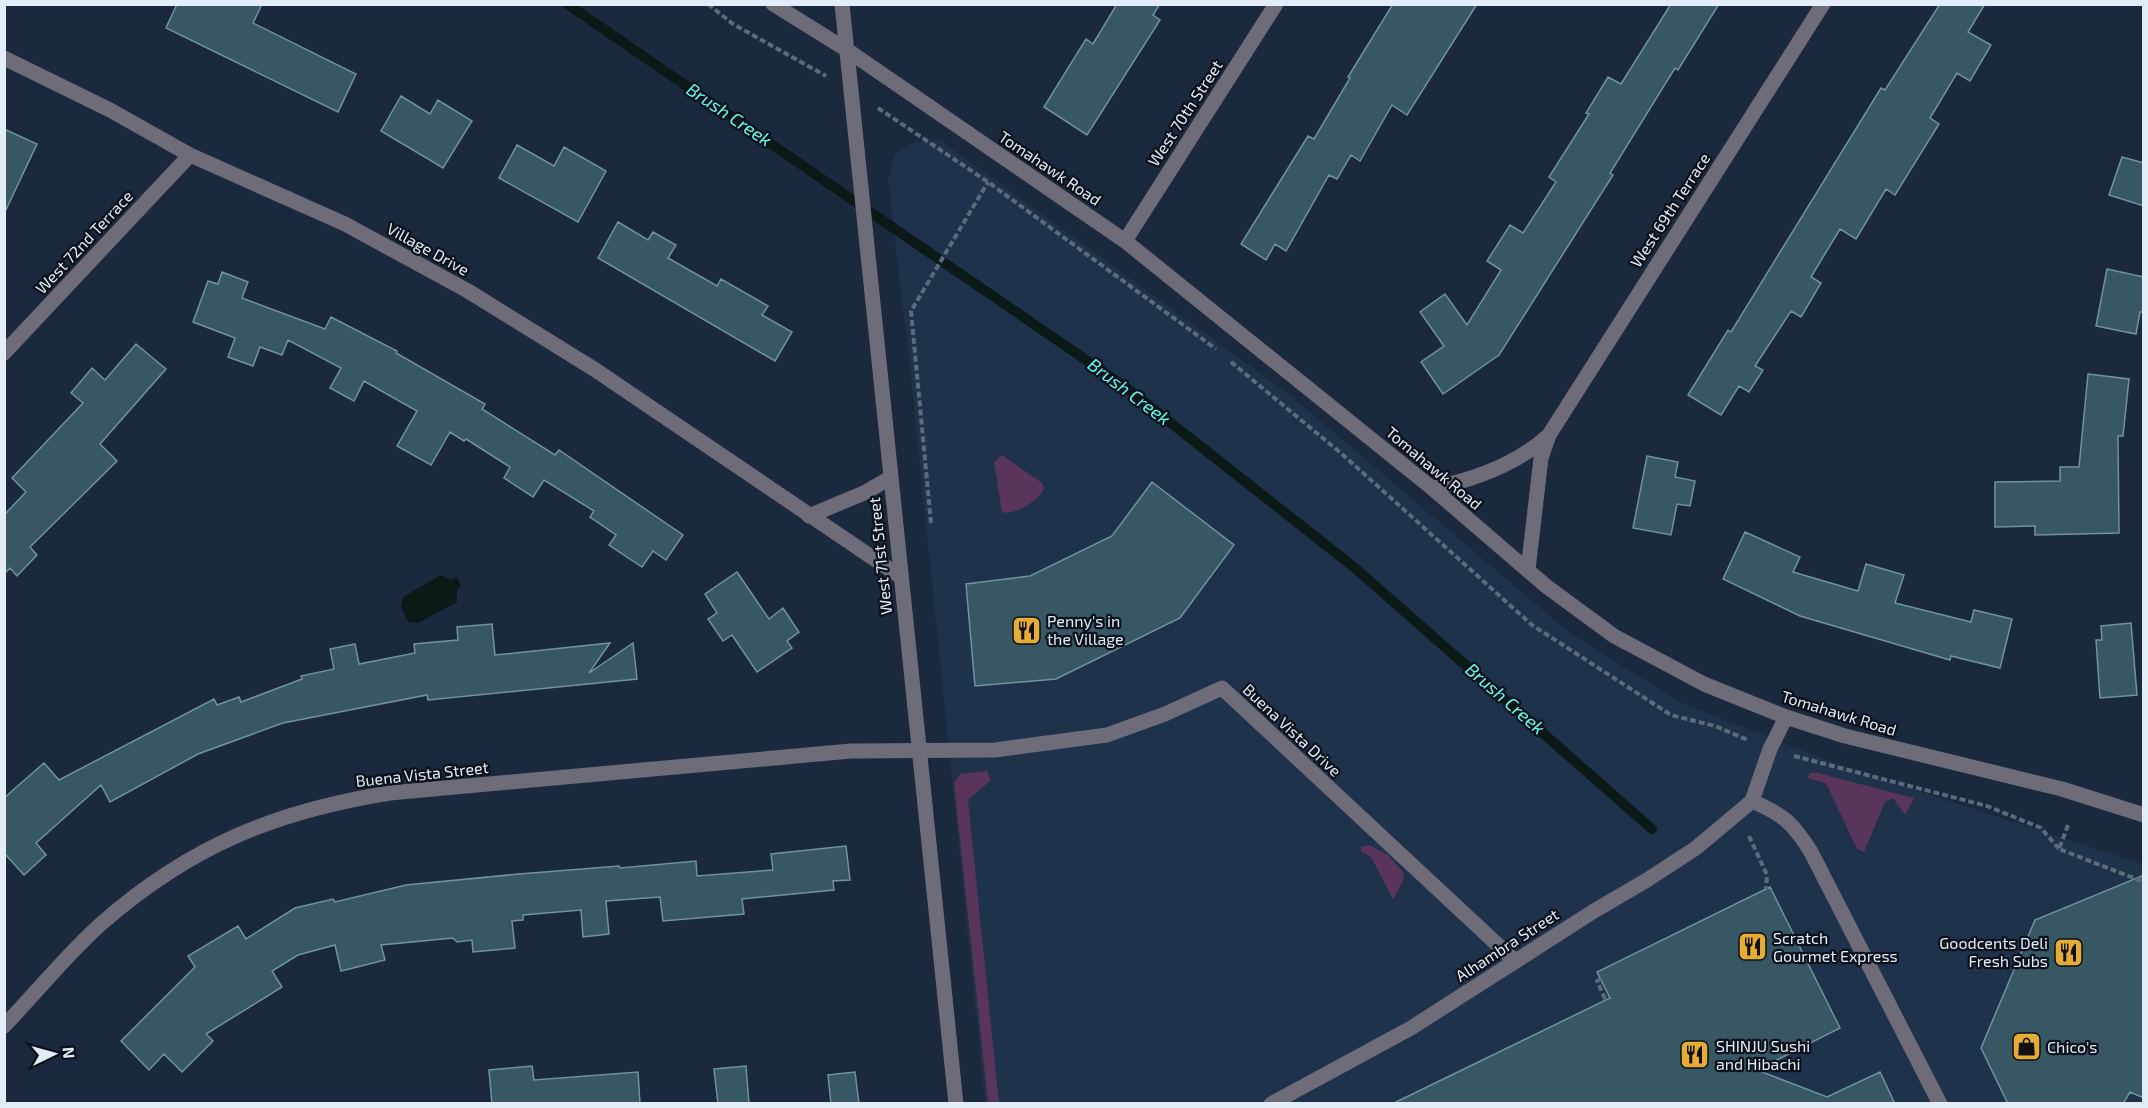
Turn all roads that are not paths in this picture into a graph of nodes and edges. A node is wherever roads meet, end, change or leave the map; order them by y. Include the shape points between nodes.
1 (773, 4) edge
2 (842, 4) edge
3 (1276, 4) edge
4 (1823, 4) edge
5 (847, 51) junction
6 (4, 58) edge
7 (190, 155) junction
8 (1125, 241) junction
9 (4, 353) edge
10 (1549, 435) junction
11 (890, 478) junction
12 (1432, 488) junction
13 (809, 516) junction
14 (1528, 570) junction
15 (901, 577) junction
16 (1786, 717) junction
17 (919, 750) junction
18 (1752, 801) junction
19 (2142, 813) edge
20 (1515, 961) junction
21 (4, 1026) edge
22 (956, 1104) edge
23 (1271, 1104) edge
24 (1940, 1104) edge

1 - 5 street, Tomahawk Road
2 - 5 street, West 71st Street
3 - 8 street, West 70th Street
4 - 10 street, West 69th Terrace
5 - 8 street, Tomahawk Road
5 - 11 street, West 71st Street
6 - 7 street, Village Drive
7 - 9 street, West 72nd Terrace
7 - 13 street, Village Drive via 345,224 468,291 594,369
8 - 12 street, Tomahawk Road
10 - 12 street, West 69th Terrace via 1502,466 1455,484
10 - 14 street, West 69th Terrace via 1541,458
11 - 13 street
11 - 15 street, West 71st Street
12 - 14 street, Tomahawk Road
13 - 15 street, Village Drive
14 - 16 street, Tomahawk Road via 1614,636 1704,684
15 - 17 street, West 71st Street
16 - 18 street
16 - 19 street, Tomahawk Road via 1867,742
17 - 20 street, Buena Vista Drive via 995,750 1107,735 1222,688
17 - 21 street, Buena Vista Street via 851,751 390,793 333,802 236,834 190,857 144,888 101,924
17 - 22 street, West 71st Street
18 - 20 street, Alhambra Street via 1696,848
18 - 24 street via 1782,814 1812,852
20 - 23 street, Alhambra Street via 1411,1028

